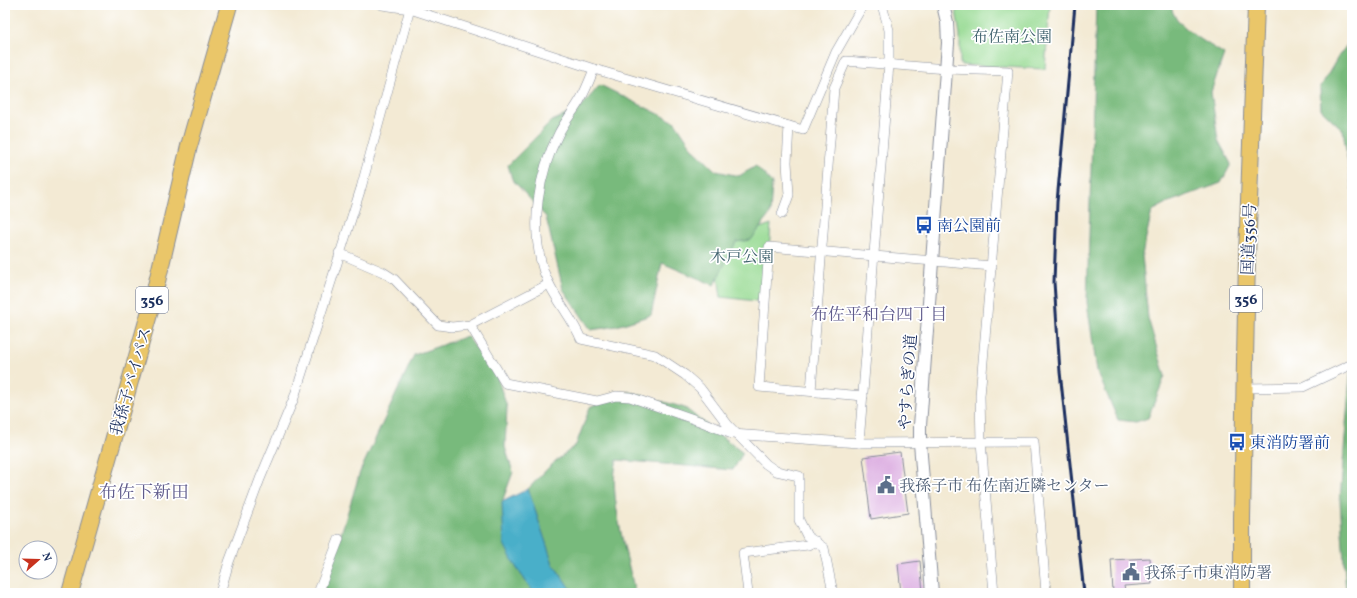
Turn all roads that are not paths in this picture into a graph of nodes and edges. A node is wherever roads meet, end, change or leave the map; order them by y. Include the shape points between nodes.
1 (229, 5) edge
2 (382, 5) edge
3 (863, 5) edge
4 (882, 5) edge
5 (944, 5) edge
6 (1256, 5) edge
7 (411, 7) edge
8 (889, 64) junction
9 (594, 69) junction
10 (947, 69) junction
11 (789, 126) junction
12 (782, 214) dead end
13 (822, 252) junction
14 (339, 253) junction
15 (875, 256) junction
16 (931, 261) junction
17 (992, 266) junction
18 (549, 284) junction
19 (470, 325) junction
20 (1352, 364) edge
21 (1244, 388) junction
22 (811, 391) junction
23 (864, 396) junction
24 (739, 435) junction
25 (981, 442) junction
26 (859, 443) junction
27 (920, 443) junction
28 (339, 539) dead end
29 (816, 541) junction
30 (1240, 592) edge
31 (70, 593) edge
32 (220, 593) edge
33 (318, 593) edge
34 (748, 593) edge
35 (833, 593) edge
36 (932, 593) edge
37 (994, 593) edge
38 (1046, 593) edge

1 - 31 highway, 我孫子バイパス / 356 via 189,146 151,307
2 - 7 street
3 - 11 street via 836,52 802,130
4 - 8 street via 889,30
5 - 10 street, やすらぎの道 via 948,29
6 - 21 highway, 国道356号 / 356
7 - 9 street
7 - 14 street
8 - 10 street
8 - 13 street via 846,61 834,88
8 - 15 street
9 - 11 street
9 - 18 street via 545,164 537,207 538,246
10 - 16 street, やすらぎの道
10 - 17 street via 1008,71
11 - 12 street via 787,162 790,195
13 - 15 street
13 - 22 street
13 - 22 street via 769,247 759,386
14 - 19 street via 394,279 438,325
14 - 32 street via 294,398 260,479
15 - 16 street
15 - 23 street
16 - 17 street
16 - 27 street, やすらぎの道
17 - 25 street via 980,396
18 - 19 street
18 - 24 street via 581,339 655,355 700,388 728,425
19 - 24 street via 505,383 597,401 616,396 630,396
20 - 21 street via 1303,387
21 - 30 highway, 国道356号 / 356
22 - 23 street
23 - 26 street
24 - 26 street
24 - 29 street via 771,468 799,476 799,520 807,536
25 - 27 street
25 - 37 street
25 - 38 street via 1034,442
26 - 27 street
27 - 36 street, やすらぎの道
28 - 33 street
29 - 34 street via 808,545 744,553
29 - 35 street via 824,548

